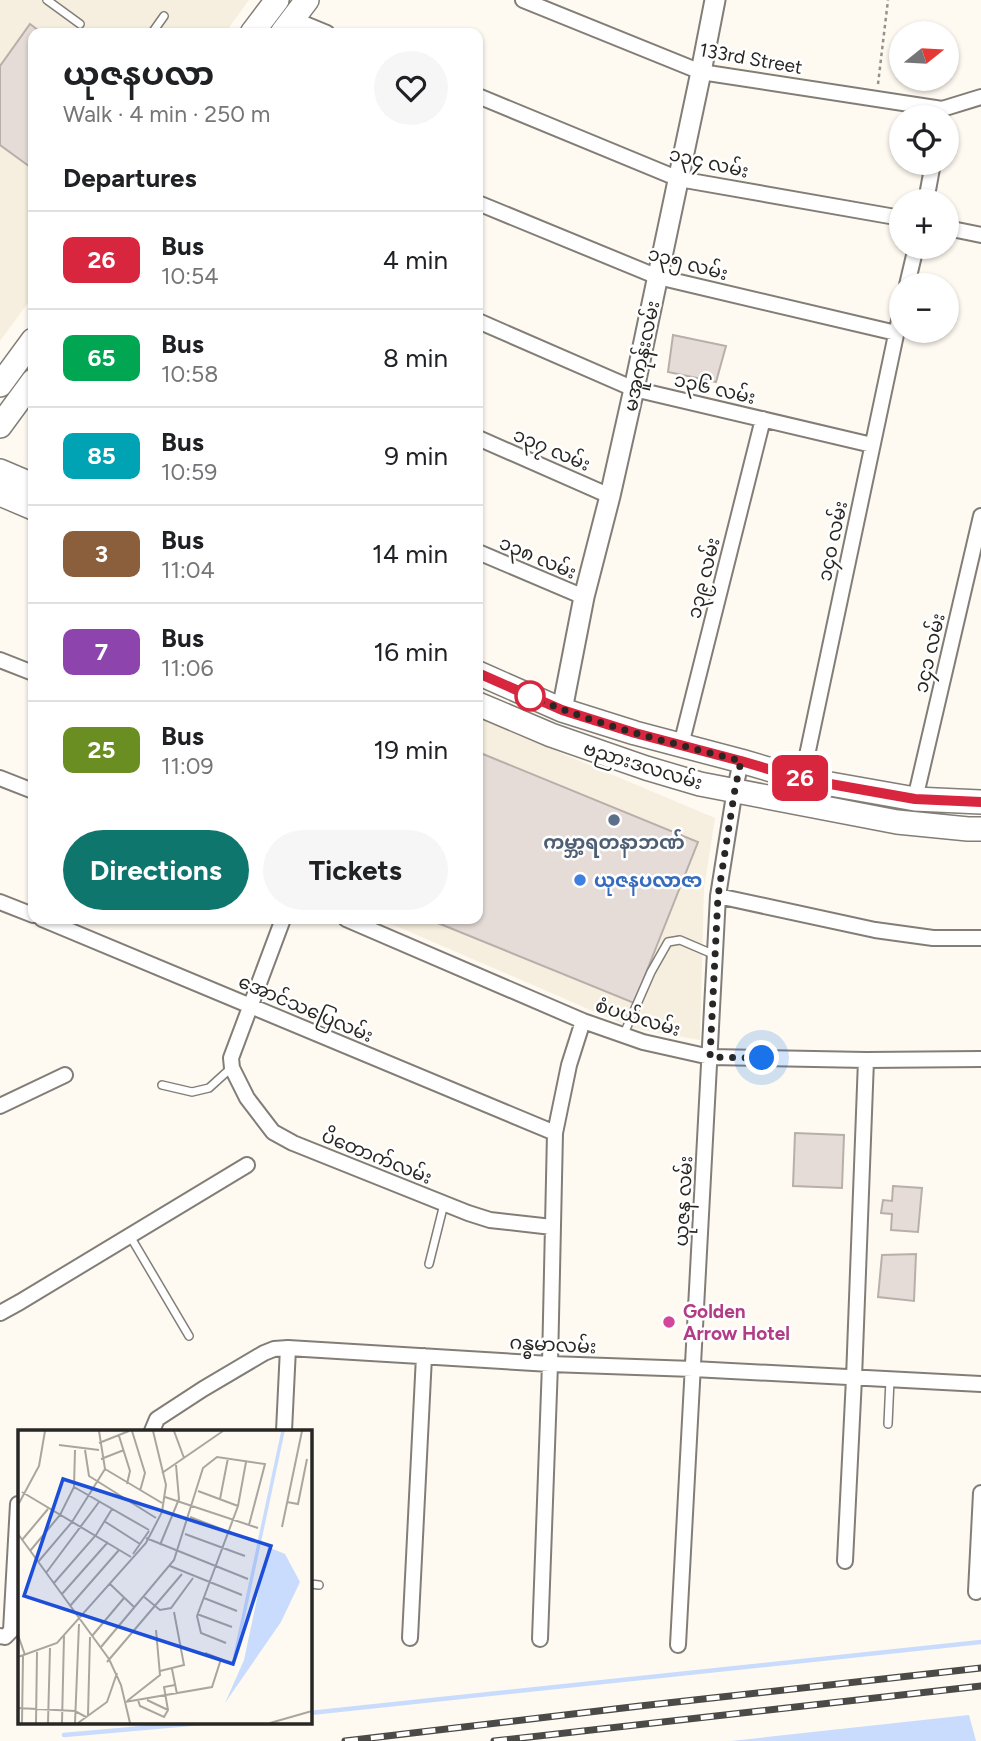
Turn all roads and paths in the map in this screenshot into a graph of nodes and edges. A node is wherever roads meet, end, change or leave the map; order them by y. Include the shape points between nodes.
1 (47, 0) edge
2 (307, 0) edge
3 (523, 0) edge
4 (715, 0) edge
5 (888, 0) edge
6 (273, 1) edge
7 (164, 16) dead end
8 (80, 24) dead end
9 (287, 26) edge
10 (156, 28) edge
11 (255, 28) edge
12 (701, 72) junction
13 (981, 97) edge
14 (483, 98) edge
15 (877, 98) junction
16 (907, 105) edge
17 (959, 106) edge
18 (678, 179) junction
19 (483, 205) edge
20 (889, 216) edge
21 (959, 230) edge
22 (981, 235) edge
23 (658, 278) junction
24 (483, 323) edge
25 (889, 331) edge
26 (894, 343) edge
27 (28, 347) edge
28 (0, 385) edge
29 (28, 388) edge
30 (634, 388) junction
31 (763, 419) junction
32 (0, 426) edge
33 (483, 440) edge
34 (872, 445) junction
35 (0, 471) edge
36 (28, 483) edge
37 (0, 494) edge
38 (610, 496) junction
39 (28, 506) edge
40 (981, 516) edge
41 (483, 554) edge
42 (584, 597) junction
43 (0, 660) edge
44 (28, 671) edge
45 (483, 675) edge
46 (483, 706) edge
47 (562, 710) junction
48 (681, 745) junction
49 (741, 761) junction
50 (0, 778) edge
51 (802, 779) junction
52 (28, 789) edge
53 (735, 789) junction
54 (915, 799) junction
55 (981, 802) edge
56 (981, 829) edge
57 (718, 896) junction
58 (0, 902) edge
59 (28, 913) edge
60 (54, 924) edge
61 (281, 924) edge
62 (358, 924) edge
63 (981, 939) edge
64 (715, 955) junction
65 (249, 1006) junction
66 (583, 1021) junction
67 (623, 1036) junction
68 (710, 1057) junction
69 (981, 1059) edge
70 (866, 1060) junction
71 (231, 1063) junction
72 (65, 1075) dead end
73 (162, 1085) dead end
74 (0, 1107) edge
75 (555, 1133) junction
76 (247, 1165) dead end
77 (444, 1204) junction
78 (552, 1227) junction
79 (130, 1236) junction
80 (429, 1264) dead end
81 (0, 1313) edge
82 (189, 1336) dead end
83 (288, 1348) junction
84 (424, 1356) junction
85 (550, 1364) junction
86 (693, 1369) junction
87 (854, 1378) junction
88 (890, 1380) junction
89 (981, 1384) edge
90 (888, 1424) dead end
91 (152, 1430) edge
92 (284, 1430) edge
93 (981, 1493) edge
94 (18, 1504) edge
95 (845, 1561) dead end
96 (312, 1584) edge
97 (319, 1586) dead end
98 (976, 1592) dead end
99 (0, 1636) edge
100 (410, 1638) dead end
101 (540, 1639) dead end
102 (678, 1645) dead end

1 - 8 lane
2 - 9 main road
3 - 12 street, 133rd Street
4 - 12 street, မအူကုန်းလမ်း
5 - 15 path
6 - 11 main road
7 - 10 lane
12 - 15 street, 133rd Street
12 - 18 street, မအူကုန်းလမ်း
13 - 17 street, 133rd Street
14 - 18 street, ၁၃၄ လမ်း
15 - 16 street, 133rd Street
18 - 20 street, ၁၃၄ လမ်း
18 - 23 street, မအူကုန်းလမ်း
19 - 23 street, ၁၃၅ လမ်း
21 - 22 street
23 - 25 street, ၁၃၅ လမ်း
23 - 30 street, မအူကုန်းလမ်း
24 - 30 street, ၁၃၆ လမ်း
26 - 34 street, ၁၄၀ လမ်း
27 - 28 main road
29 - 32 main road
30 - 31 street, ၁၃၆ လမ်း
30 - 38 street, မအူကုန်းလမ်း
31 - 34 street, ၁၃၆ လမ်း
31 - 48 street, ၁၃၉ လမ်း
33 - 38 street, ၁၃၇ လမ်း
34 - 51 street, ၁၄၀ လမ်း
35 - 36 main road
37 - 39 main road
38 - 42 street, မအူကုန်းလမ်း
40 - 54 street, ၁၄၁ လမ်း
41 - 42 street, ၁၃၈ လမ်း
42 - 47 street, မအူကုန်းလမ်း
43 - 44 street
45 - 47 main road, ဗညားဒလလမ်း
46 - 53 main road, ဗညားဒလလမ်း via 646,768
47 - 48 main road, ဗညားဒလလမ်း
48 - 49 main road, ဗညားဒလလမ်း
49 - 51 main road, ဗညားဒလလမ်း
49 - 53 street, ယုဇန လမ်း
50 - 52 street
51 - 54 main road, ဗညားဒလလမ်း
53 - 56 main road, ဗညားဒလလမ်း via 897,822
53 - 57 street, ယုဇန လမ်း
54 - 55 main road, ဗညားဒလလမ်း
57 - 63 street via 875,930
57 - 64 street, ယုဇန လမ်း
58 - 59 street
60 - 65 street, အောင်သပြေလမ်း
61 - 65 street
62 - 66 street, စံပယ်လမ်း
64 - 67 lane via 680,940 668,942
64 - 68 street, ယုဇန လမ်း
65 - 71 street
65 - 75 street, အောင်သပြေလမ်း
66 - 67 street, စံပယ်လမ်း
66 - 75 street
67 - 68 street, စံပယ်လမ်း
68 - 70 street, စံပယ်လမ်း
68 - 86 street, ယုဇန လမ်း
69 - 70 street, စံပယ်လမ်း
70 - 87 street
71 - 73 lane via 209,1088 192,1092
71 - 77 street, ပိတောက်လမ်း via 247,1098 273,1132
72 - 74 street
75 - 78 street
76 - 79 street
77 - 78 street, ပိတောက်လမ်း via 490,1220
77 - 80 lane
78 - 85 street
79 - 81 street
79 - 82 lane
83 - 84 street, ဂန္ဓမာလမ်း
83 - 91 street, ဂန္ဓမာလမ်း via 264,1353 203,1389 157,1419
83 - 92 street
84 - 85 street, ဂန္ဓမာလမ်း
84 - 100 street
85 - 86 street, ဂန္ဓမာလမ်း
85 - 101 street
86 - 87 street, ဂန္ဓမာလမ်း
86 - 102 street, ယုဇန လမ်း
87 - 88 street, ဂန္ဓမာလမ်း
87 - 95 street
88 - 89 street, ဂန္ဓမာလမ်း
88 - 90 lane
93 - 98 street
94 - 99 street via 11,1631
96 - 97 lane

